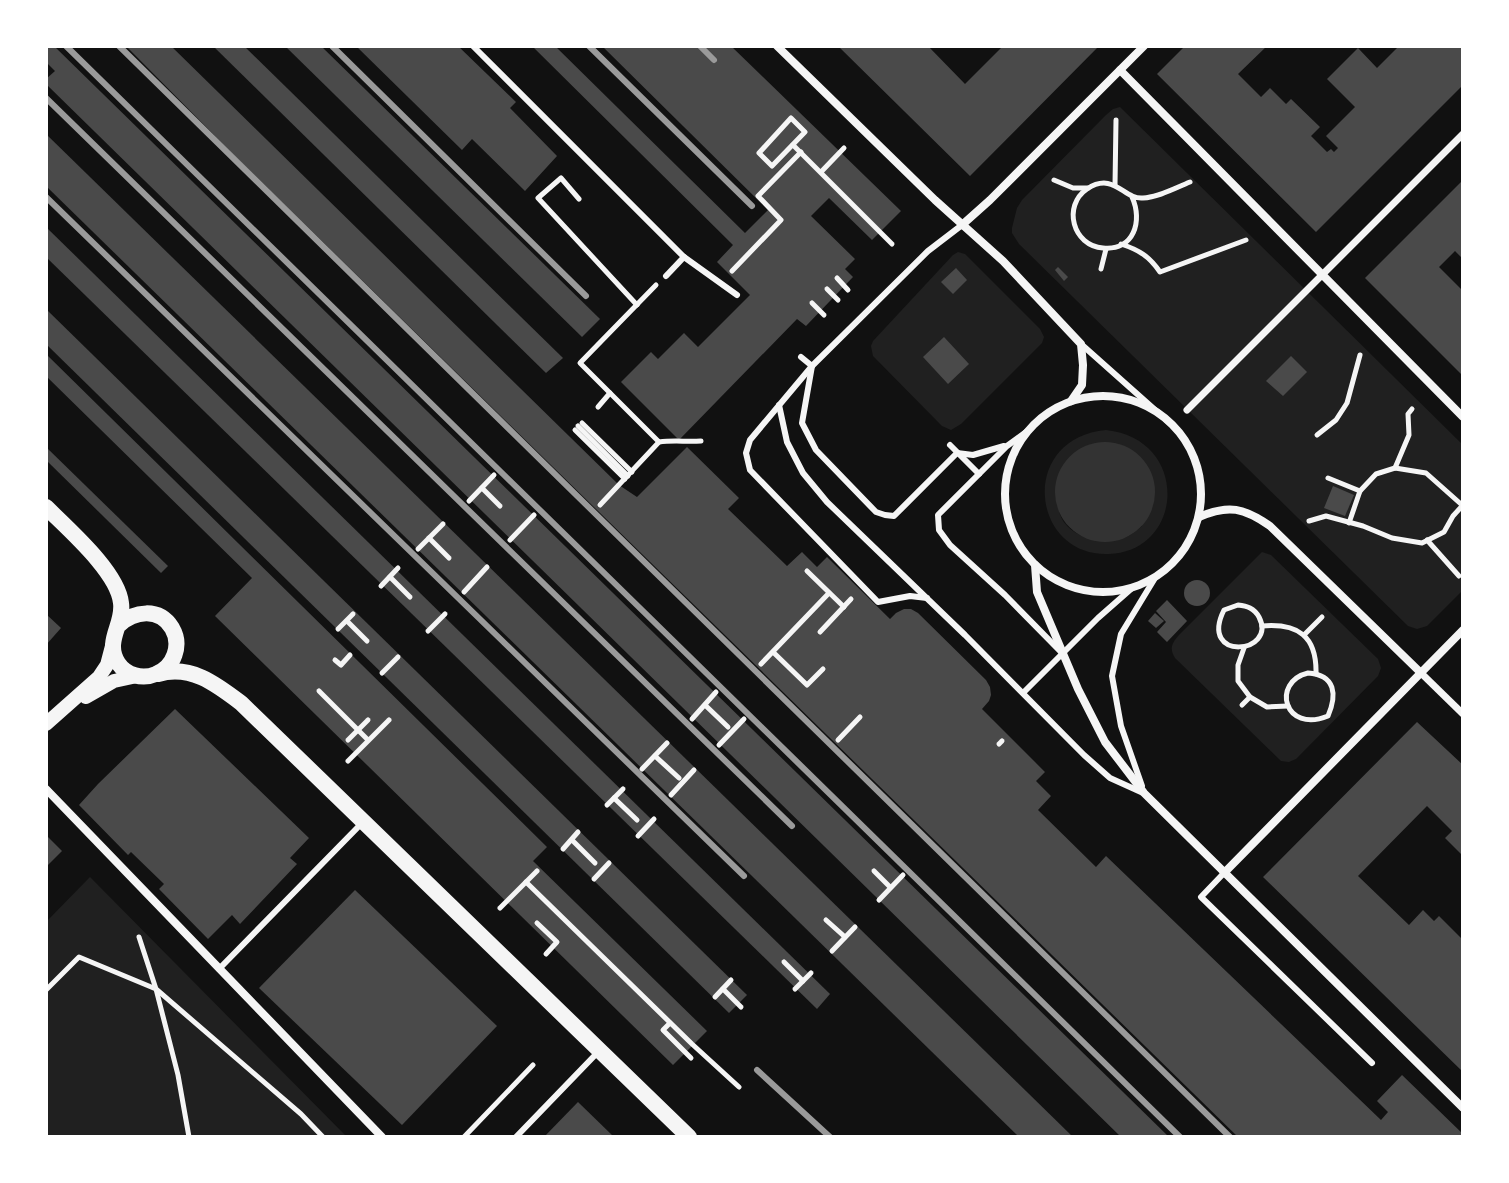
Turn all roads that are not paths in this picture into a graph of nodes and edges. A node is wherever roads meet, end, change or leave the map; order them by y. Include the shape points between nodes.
1 (473, 46) edge
2 (777, 46) edge
3 (1144, 46) edge
4 (1120, 70) junction
5 (1463, 134) edge
6 (962, 225) junction
7 (684, 257) junction
8 (1322, 275) junction
9 (666, 276) dead end
10 (737, 295) dead end
11 (1081, 344) junction
12 (801, 357) dead end
13 (812, 366) junction
14 (1071, 401) junction
15 (779, 405) junction
16 (1187, 410) dead end
17 (1463, 417) edge
18 (1172, 425) junction
19 (1029, 430) junction
20 (950, 445) dead end
21 (1007, 446) junction
22 (957, 453) junction
23 (979, 474) junction
24 (46, 507) edge
25 (1199, 517) junction
26 (1035, 565) junction
27 (1155, 578) junction
28 (114, 583) junction
29 (1131, 589) junction
30 (927, 598) junction
31 (157, 615) junction
32 (119, 625) junction
33 (1463, 630) edge
34 (176, 639) junction
35 (112, 645) junction
36 (1063, 655) junction
37 (1421, 673) junction
38 (158, 674) junction
39 (137, 676) junction
40 (208, 681) junction
41 (1023, 693) junction
42 (61, 712) junction
43 (1463, 714) edge
44 (46, 724) edge
45 (46, 789) edge
46 (1144, 793) junction
47 (363, 821) junction
48 (1224, 873) junction
49 (219, 969) junction
50 (599, 1051) junction
51 (1372, 1063) dead end
52 (1463, 1108) edge
53 (382, 1137) edge
54 (516, 1137) edge
55 (689, 1137) edge

1 - 7 lane
2 - 6 street
3 - 4 street
4 - 6 street
4 - 8 street
5 - 8 street
6 - 11 street
6 - 13 lane via 928,251
7 - 9 lane
7 - 10 lane
8 - 16 street
8 - 17 street
11 - 14 street via 1082,385
11 - 18 lane
12 - 13 lane
13 - 15 lane
13 - 22 lane via 802,423 816,450 876,512 894,516
14 - 18 street via 1114,397 1155,411
14 - 19 street
15 - 30 lane via 787,442 813,487
15 - 30 lane via 750,440 750,470 878,602
18 - 25 street via 1197,466
19 - 21 lane
19 - 26 street via 1006,483 1007,513 1017,541
20 - 22 lane
21 - 22 lane via 973,455
21 - 23 lane
22 - 23 lane
23 - 36 lane via 938,515 939,530
24 - 28 main road
25 - 27 street via 1190,541
25 - 37 street via 1214,510 1252,513
26 - 29 street via 1080,590
26 - 36 street via 1037,592
27 - 29 street
27 - 46 lane via 1121,634 1112,676 1121,726
28 - 31 main road
28 - 32 main road via 121,603
29 - 36 lane
30 - 41 lane
31 - 32 main road via 136,614
31 - 34 main road
32 - 35 main road
33 - 37 street
34 - 38 main road via 173,660
34 - 40 main road
35 - 39 main road via 119,665
35 - 42 street via 104,670
36 - 41 lane
36 - 46 street via 1105,742
37 - 43 street
37 - 48 street
38 - 39 main road
38 - 40 main road via 182,671
39 - 42 street via 114,681
40 - 47 main road via 241,703
41 - 46 lane via 1110,778
42 - 44 street
45 - 49 street
46 - 48 street
47 - 49 lane
47 - 50 main road
48 - 51 lane via 1201,897
48 - 52 street
49 - 53 street
50 - 54 lane
50 - 55 main road

